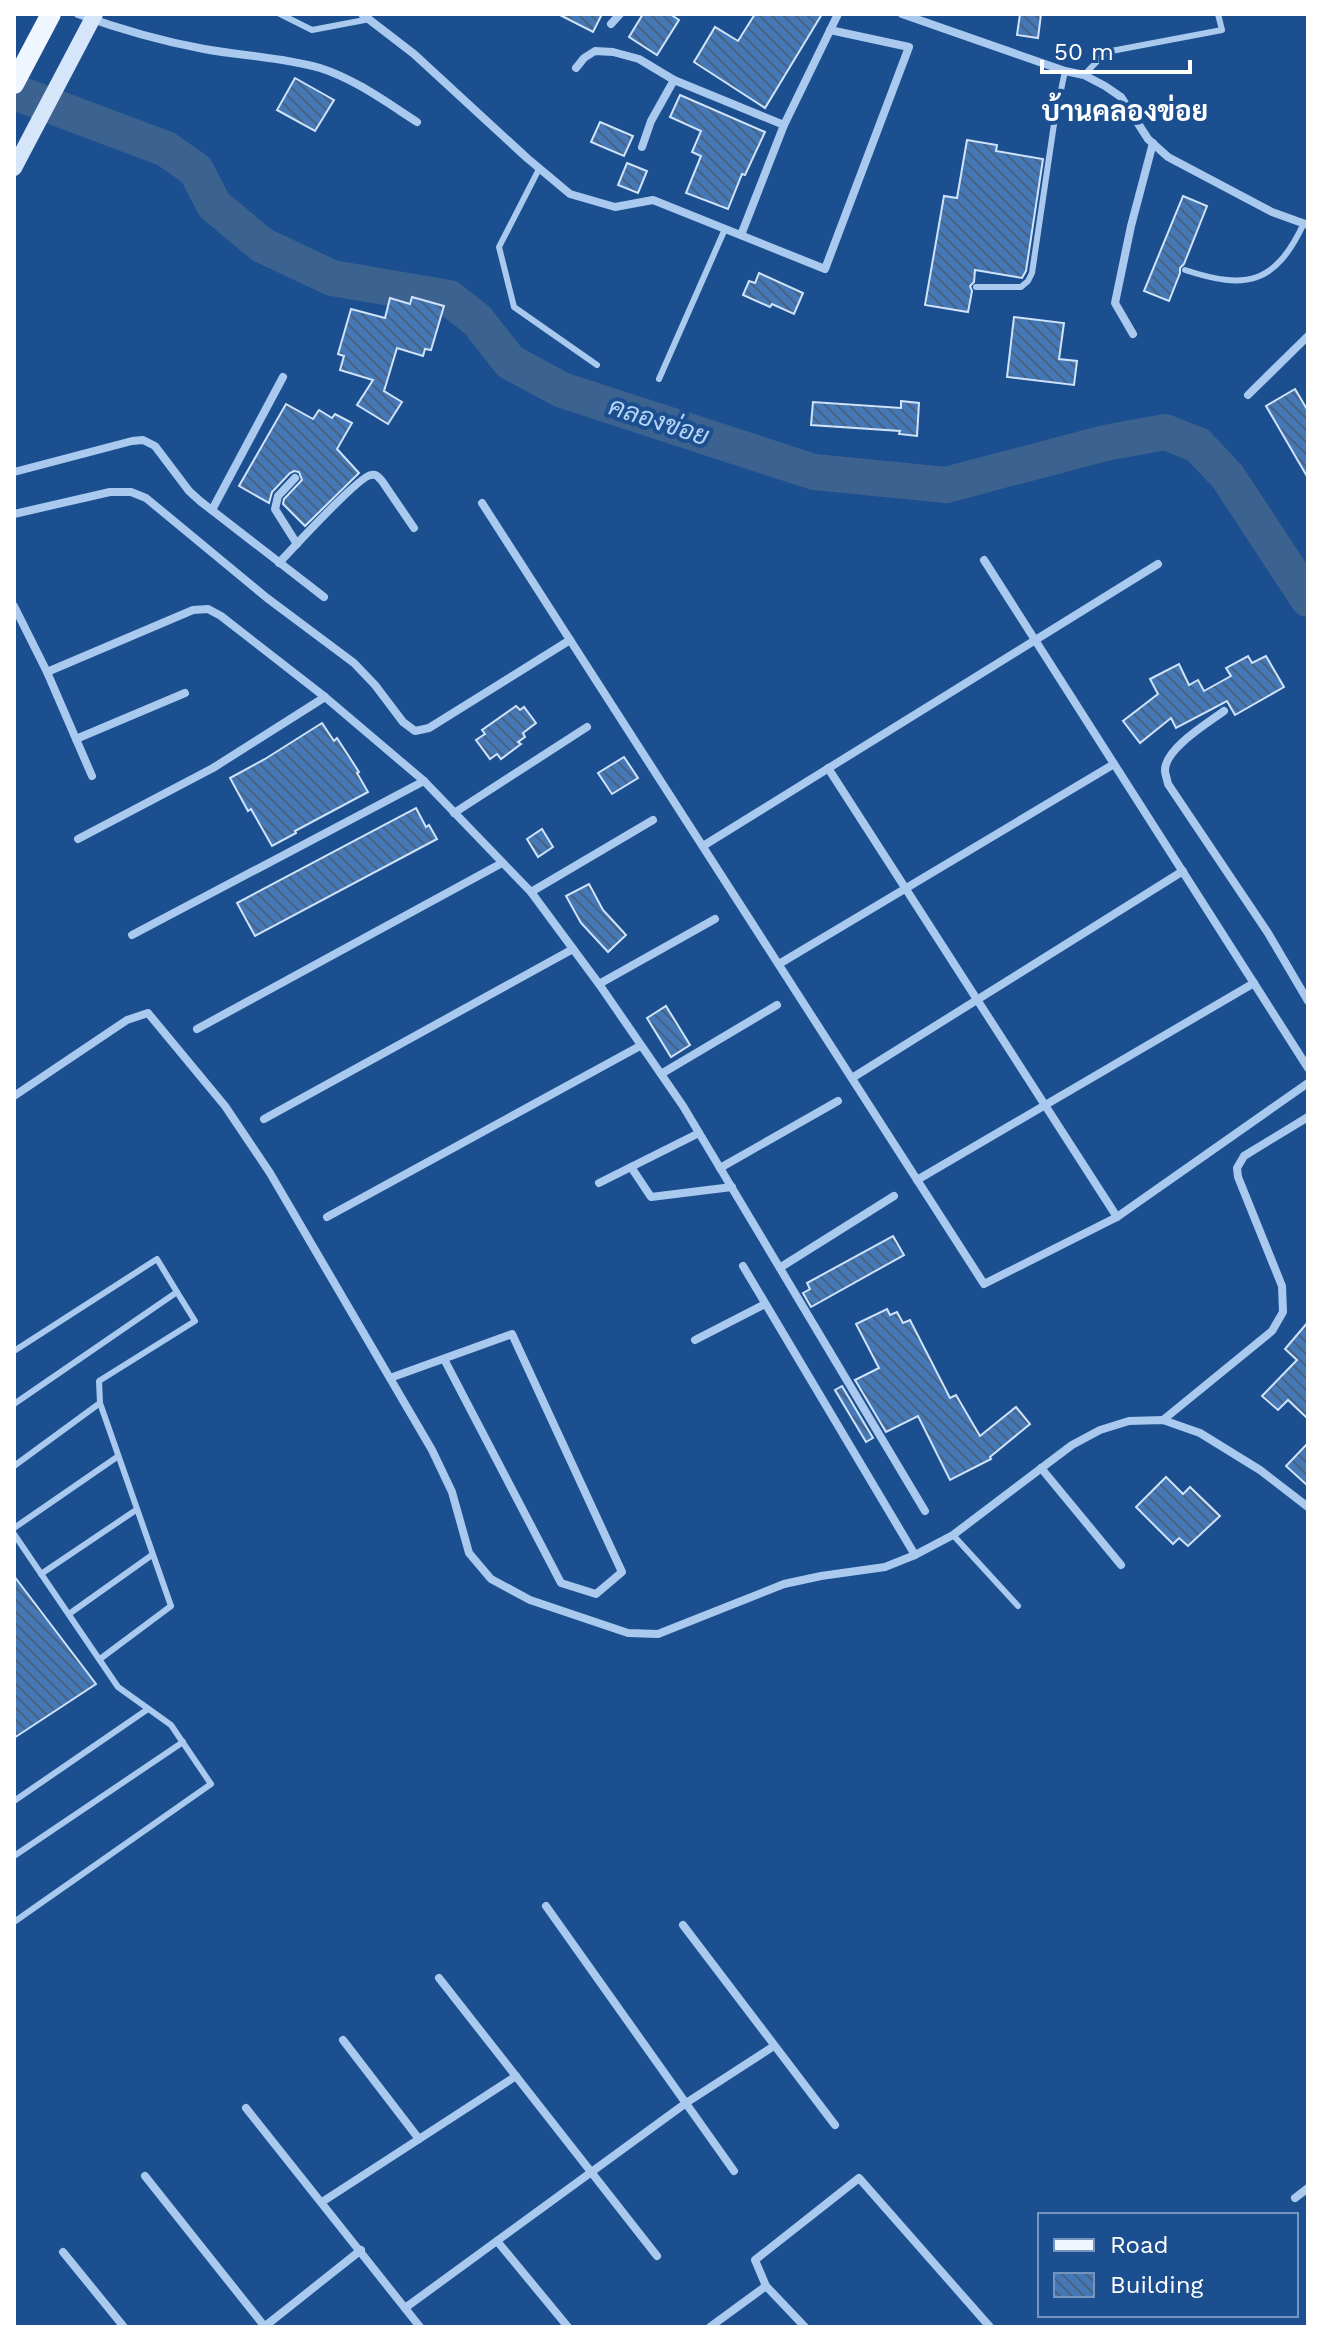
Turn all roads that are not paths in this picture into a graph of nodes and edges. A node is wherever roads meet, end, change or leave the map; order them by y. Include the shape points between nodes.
1 (51, 14) edge
2 (78, 14) edge
3 (95, 14) edge
4 (280, 14) edge
5 (620, 14) edge
6 (838, 14) edge
7 (902, 14) edge
8 (1218, 14) edge
9 (366, 17) edge
10 (611, 24) dead end
11 (830, 30) junction
12 (576, 68) dead end
13 (1065, 71) junction
14 (1084, 75) junction
15 (674, 80) junction
16 (14, 84) edge
17 (417, 122) dead end
18 (784, 125) junction
19 (1153, 143) junction
20 (642, 147) dead end
21 (14, 168) edge
22 (539, 169) junction
23 (1306, 224) edge
24 (725, 229) junction
25 (741, 235) junction
26 (1185, 270) dead end
27 (976, 287) dead end
28 (1133, 334) dead end
29 (1308, 336) edge
30 (597, 365) dead end
31 (283, 377) dead end
32 (659, 379) dead end
33 (1248, 395) dead end
34 (14, 472) edge
35 (295, 478) dead end
36 (482, 503) dead end
37 (212, 510) junction
38 (14, 514) edge
39 (414, 528) dead end
40 (297, 544) junction
41 (984, 560) dead end
42 (279, 563) junction
43 (1158, 564) dead end
44 (324, 597) dead end
45 (14, 606) edge
46 (570, 640) junction
47 (1035, 640) junction
48 (47, 672) junction
49 (185, 693) dead end
50 (325, 697) junction
51 (1224, 711) dead end
52 (587, 727) dead end
53 (76, 739) junction
54 (1114, 764) junction
55 (828, 768) junction
56 (92, 776) dead end
57 (424, 781) junction
58 (454, 813) junction
59 (653, 820) dead end
60 (78, 839) dead end
61 (703, 846) junction
62 (502, 863) junction
63 (1183, 871) junction
64 (906, 888) junction
65 (531, 892) junction
66 (715, 919) dead end
67 (132, 935) dead end
68 (573, 949) junction
69 (779, 964) junction
70 (1254, 983) junction
71 (599, 984) junction
72 (977, 1000) junction
73 (1308, 1001) edge
74 (777, 1005) dead end
75 (197, 1029) dead end
76 (640, 1046) junction
77 (1308, 1068) edge
78 (661, 1074) junction
79 (852, 1078) junction
80 (1308, 1083) edge
81 (14, 1096) edge
82 (838, 1101) dead end
83 (1045, 1105) junction
84 (1308, 1117) edge
85 (264, 1119) dead end
86 (699, 1133) junction
87 (631, 1167) junction
88 (720, 1168) junction
89 (917, 1180) junction
90 (599, 1183) dead end
91 (732, 1187) junction
92 (894, 1196) dead end
93 (327, 1217) dead end
94 (1117, 1217) junction
95 (743, 1266) dead end
96 (781, 1267) junction
97 (177, 1292) junction
98 (765, 1304) junction
99 (695, 1340) dead end
100 (14, 1351) edge
101 (444, 1359) junction
102 (390, 1378) junction
103 (100, 1403) junction
104 (14, 1404) edge
105 (1163, 1420) junction
106 (117, 1457) junction
107 (14, 1466) edge
108 (1041, 1468) junction
109 (1308, 1507) edge
110 (136, 1510) junction
111 (925, 1511) dead end
112 (14, 1531) edge
113 (953, 1535) junction
114 (152, 1555) junction
115 (915, 1555) junction
116 (1121, 1565) dead end
117 (41, 1574) junction
118 (1018, 1606) dead end
119 (69, 1614) junction
120 (100, 1659) junction
121 (148, 1709) junction
122 (183, 1742) junction
123 (14, 1801) edge
124 (14, 1856) edge
125 (546, 1906) dead end
126 (14, 1922) edge
127 (683, 1925) dead end
128 (439, 1978) dead end
129 (343, 2040) dead end
130 (774, 2046) junction
131 (516, 2076) junction
132 (686, 2103) junction
133 (246, 2108) dead end
134 (835, 2125) dead end
135 (419, 2139) junction
136 (734, 2171) dead end
137 (591, 2172) junction
138 (145, 2176) dead end
139 (1308, 2188) edge
140 (1295, 2198) dead end
141 (322, 2202) junction
142 (497, 2241) junction
143 (361, 2250) junction
144 (63, 2252) dead end
145 (657, 2256) dead end
146 (766, 2286) junction
147 (405, 2308) junction
148 (124, 2327) edge
149 (264, 2327) edge
150 (420, 2327) edge
151 (568, 2327) edge
152 (710, 2327) edge
153 (805, 2327) edge
154 (990, 2327) edge

1 - 16 main road
2 - 17 street via 203,49 320,68 354,82
3 - 21 main road, bridge
4 - 9 lane via 312,30
5 - 10 street
6 - 11 street
7 - 13 street
8 - 14 lane via 1222,30 1106,52
9 - 22 street
11 - 18 street
11 - 25 street via 909,47 825,269
12 - 15 street via 595,51 613,52 639,59
13 - 14 street
13 - 27 lane via 1032,273 1021,287
14 - 19 street via 1121,97
15 - 18 street
15 - 20 street
18 - 25 street
19 - 23 street via 1168,157 1272,212
19 - 28 street via 1115,303
22 - 24 street via 570,194 615,207 653,200
22 - 30 lane via 499,247 514,307
23 - 26 lane via 1293,248 1260,277 1237,282
24 - 25 street
24 - 32 lane
29 - 33 street
31 - 37 street
34 - 37 street via 143,440 155,446 189,491
35 - 40 street via 278,496 275,509
36 - 46 street
37 - 42 street
38 - 46 street via 110,492 146,498 354,663 415,731 429,728
39 - 40 street via 372,474
40 - 42 street
41 - 47 street
42 - 44 street
43 - 47 street
45 - 48 street
46 - 61 street
47 - 54 street
47 - 55 street
48 - 50 street via 193,610 208,609
48 - 53 street
49 - 53 street
50 - 57 street
50 - 60 street via 213,768
51 - 73 street via 1174,750 1165,772 1168,784
52 - 58 street
53 - 56 street
54 - 63 street
54 - 64 street
55 - 61 street
55 - 64 street
57 - 58 street
57 - 67 street
58 - 62 street
59 - 65 street
61 - 69 street
62 - 65 street
62 - 75 street
63 - 70 street
63 - 72 street
64 - 69 street
64 - 72 street
65 - 68 street
66 - 71 street
68 - 71 street
68 - 85 street
69 - 79 street
70 - 77 street
70 - 83 street
71 - 76 street
72 - 79 street
72 - 83 street
74 - 78 street
76 - 78 street
76 - 93 street
78 - 86 street
79 - 89 street
80 - 94 street
81 - 102 street via 127,1020 148,1013 225,1106 270,1173
82 - 88 street
83 - 89 street
83 - 94 street
84 - 105 street via 1244,1156 1237,1168 1282,1286 1283,1312 1272,1331
86 - 87 street
86 - 88 street
87 - 90 street
87 - 91 street via 651,1197
88 - 91 street
89 - 94 street via 984,1284
91 - 96 street
92 - 96 street
95 - 98 street
96 - 111 street
97 - 100 lane via 157,1259
97 - 103 lane via 195,1321 99,1381
97 - 104 lane
98 - 99 street
98 - 115 street
101 - 101 street via 512,1334 622,1572 596,1594 561,1583
101 - 102 street
102 - 115 street via 452,1492 469,1553 491,1579 530,1600 628,1633 658,1634 784,1584 885,1567
103 - 106 lane
103 - 107 lane
105 - 108 street via 1129,1421 1100,1430
105 - 109 street via 1200,1433
106 - 110 lane
106 - 112 lane
108 - 113 street
108 - 116 street
110 - 114 lane
110 - 117 lane
112 - 117 lane
113 - 115 street
113 - 118 lane
114 - 119 lane
114 - 120 lane via 171,1606
117 - 119 lane
119 - 120 lane
120 - 121 lane via 118,1687
121 - 122 lane via 171,1725
121 - 123 lane
122 - 124 lane
122 - 126 lane via 211,1784
125 - 132 street
127 - 130 street
128 - 131 street
129 - 135 street
130 - 132 street
130 - 134 street
131 - 135 street
131 - 137 street
132 - 136 street
132 - 137 street
133 - 141 street
135 - 141 street
137 - 142 street
137 - 145 street
138 - 149 street
139 - 140 street
141 - 143 street
142 - 147 street
142 - 151 street
143 - 147 street
143 - 149 street
144 - 148 street
146 - 152 street
146 - 153 street
146 - 154 street via 755,2260 859,2178
147 - 150 street

